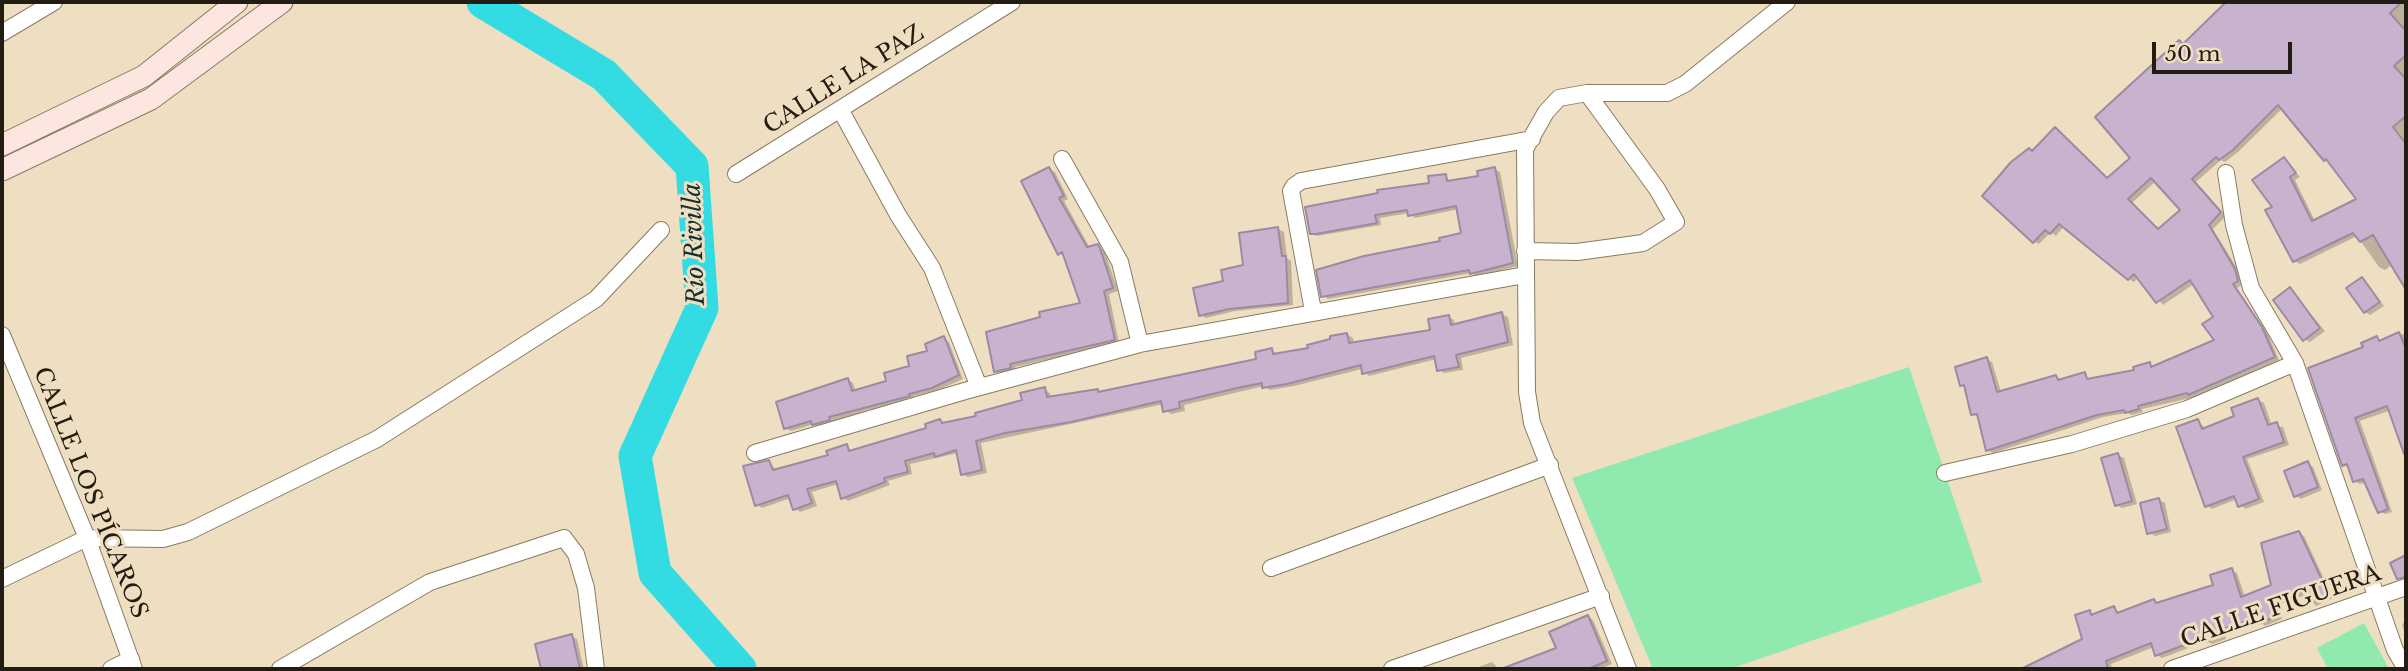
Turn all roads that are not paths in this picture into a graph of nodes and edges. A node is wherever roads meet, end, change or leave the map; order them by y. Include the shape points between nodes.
1 (54, 2) edge
2 (237, 2) edge
3 (282, 2) edge
4 (1012, 2) edge
5 (1787, 2) edge
6 (2, 33) edge
7 (1587, 93) junction
8 (840, 109) junction
9 (1532, 139) junction
10 (2, 145) edge
11 (1062, 159) dead end
12 (2, 170) edge
13 (2226, 173) dead end
14 (736, 174) dead end
15 (661, 230) dead end
16 (1525, 251) junction
17 (1525, 275) junction
18 (1313, 311) junction
19 (2, 335) edge
20 (1140, 344) junction
21 (2295, 363) junction
22 (979, 387) junction
23 (755, 453) dead end
24 (1550, 465) junction
25 (1945, 473) dead end
26 (87, 538) junction
27 (1272, 568) dead end
28 (2, 579) edge
29 (2406, 587) edge
30 (1601, 596) junction
31 (2378, 598) junction
32 (133, 664) edge
33 (111, 669) edge
34 (280, 669) edge
35 (596, 669) edge
36 (1392, 669) edge
37 (1628, 669) edge
38 (2172, 669) edge
39 (2406, 669) edge

1 - 6 street
2 - 10 main road via 144,76
3 - 12 main road via 151,99
4 - 8 street, CALLE LA PAZ
5 - 7 street via 1685,84 1667,93
7 - 9 street via 1559,98
7 - 16 street via 1676,222 1643,243 1577,252
8 - 14 street, CALLE LA PAZ
8 - 22 street via 932,268
9 - 16 street via 1525,149
9 - 18 street via 1301,181 1294,186 1291,191
11 - 20 street via 1120,262
13 - 21 street via 2251,288
15 - 26 street via 596,299 377,439 188,531 163,539
16 - 17 street
17 - 18 street
17 - 24 street via 1527,392 1532,423
18 - 20 street
19 - 26 street, CALLE LOS PÍCAROS
20 - 22 street
21 - 25 street via 2187,409 2072,444
21 - 31 street
22 - 23 street
24 - 27 street
24 - 30 street
26 - 28 street
26 - 32 street, CALLE LOS PÍCAROS
29 - 31 street, CALLE FIGUERA
30 - 36 street
30 - 37 street
31 - 38 street, CALLE FIGUERA
31 - 39 street
32 - 33 street
34 - 35 street via 430,582 564,538 576,554 586,588

